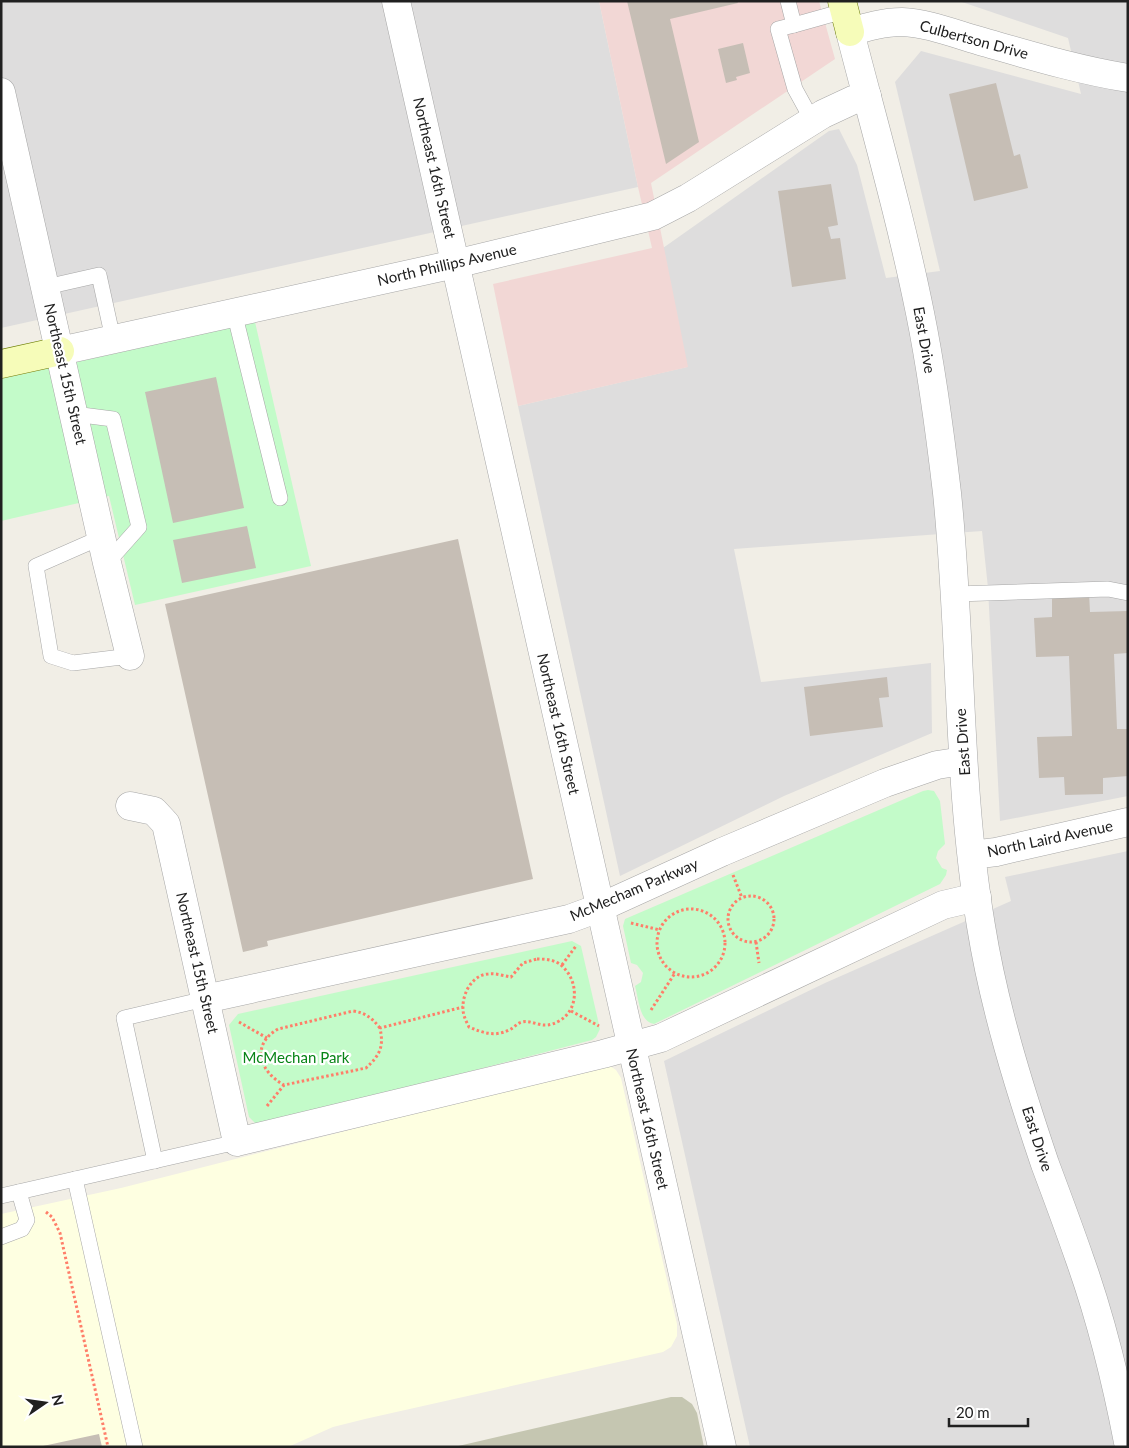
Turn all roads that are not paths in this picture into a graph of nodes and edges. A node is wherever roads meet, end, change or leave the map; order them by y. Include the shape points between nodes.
1 (396, 1) edge
2 (788, 1) edge
3 (845, 15) edge
4 (794, 25) junction
5 (1128, 78) edge
6 (1, 92) edge
7 (867, 96) junction
8 (812, 120) junction
9 (456, 264) junction
10 (46, 287) junction
11 (234, 312) junction
12 (113, 339) junction
13 (60, 351) junction
14 (1, 364) edge
15 (74, 414) junction
16 (280, 498) dead end
17 (102, 536) junction
18 (107, 563) junction
19 (956, 594) junction
20 (1128, 594) edge
21 (130, 656) joint
22 (963, 761) junction
23 (130, 806) dead end
24 (1128, 822) edge
25 (972, 855) junction
26 (977, 897) junction
27 (600, 908) junction
28 (205, 999) junction
29 (630, 1046) junction
30 (237, 1142) junction
31 (155, 1161) junction
32 (75, 1179) junction
33 (19, 1192) junction
34 (1, 1196) edge
35 (1, 1237) edge
36 (1128, 1442) edge
37 (135, 1447) edge
38 (722, 1447) edge

1 - 9 street, Northeast 16th Street
2 - 4 lane
3 - 4 lane
3 - 5 street, Culbertson Drive via 875,24 926,25 1035,57
3 - 7 street, East Drive
4 - 8 lane via 778,29 795,89
6 - 10 street, Northeast 15th Street
7 - 8 street, North Phillips Avenue
7 - 19 street, East Drive via 920,314 939,432
8 - 9 street, North Phillips Avenue via 710,185 653,216
9 - 11 street, North Phillips Avenue
9 - 27 street, Northeast 16th Street
10 - 12 lane via 98,275
10 - 13 street, Northeast 15th Street
11 - 12 street, North Phillips Avenue
11 - 16 lane
12 - 13 street, North Phillips Avenue
13 - 14 street, North Phillips Avenue
13 - 15 street, Northeast 15th Street
15 - 17 street, Northeast 15th Street
15 - 18 lane via 114,419 139,527
17 - 18 street, Northeast 15th Street
17 - 21 lane via 36,566 52,656 73,663
18 - 21 street, Northeast 15th Street
19 - 20 lane via 1108,589
19 - 22 street, East Drive
22 - 25 street, East Drive
22 - 27 street, McMecham Parkway via 937,765 885,783
23 - 28 street, Northeast 15th Street via 154,811 166,824
24 - 25 street, North Laird Avenue
25 - 26 street, East Drive
26 - 29 street via 943,905 684,1028
26 - 36 street, East Drive via 986,954 1011,1055 1102,1331
27 - 28 street, McMecham Parkway via 569,918
27 - 29 street, Northeast 16th Street
28 - 30 street, Northeast 15th Street
28 - 31 lane via 124,1018
29 - 30 street
29 - 38 street, Northeast 16th Street
30 - 31 lane
31 - 32 lane
32 - 33 lane
32 - 37 lane
33 - 34 lane
33 - 35 lane via 26,1220 22,1229

